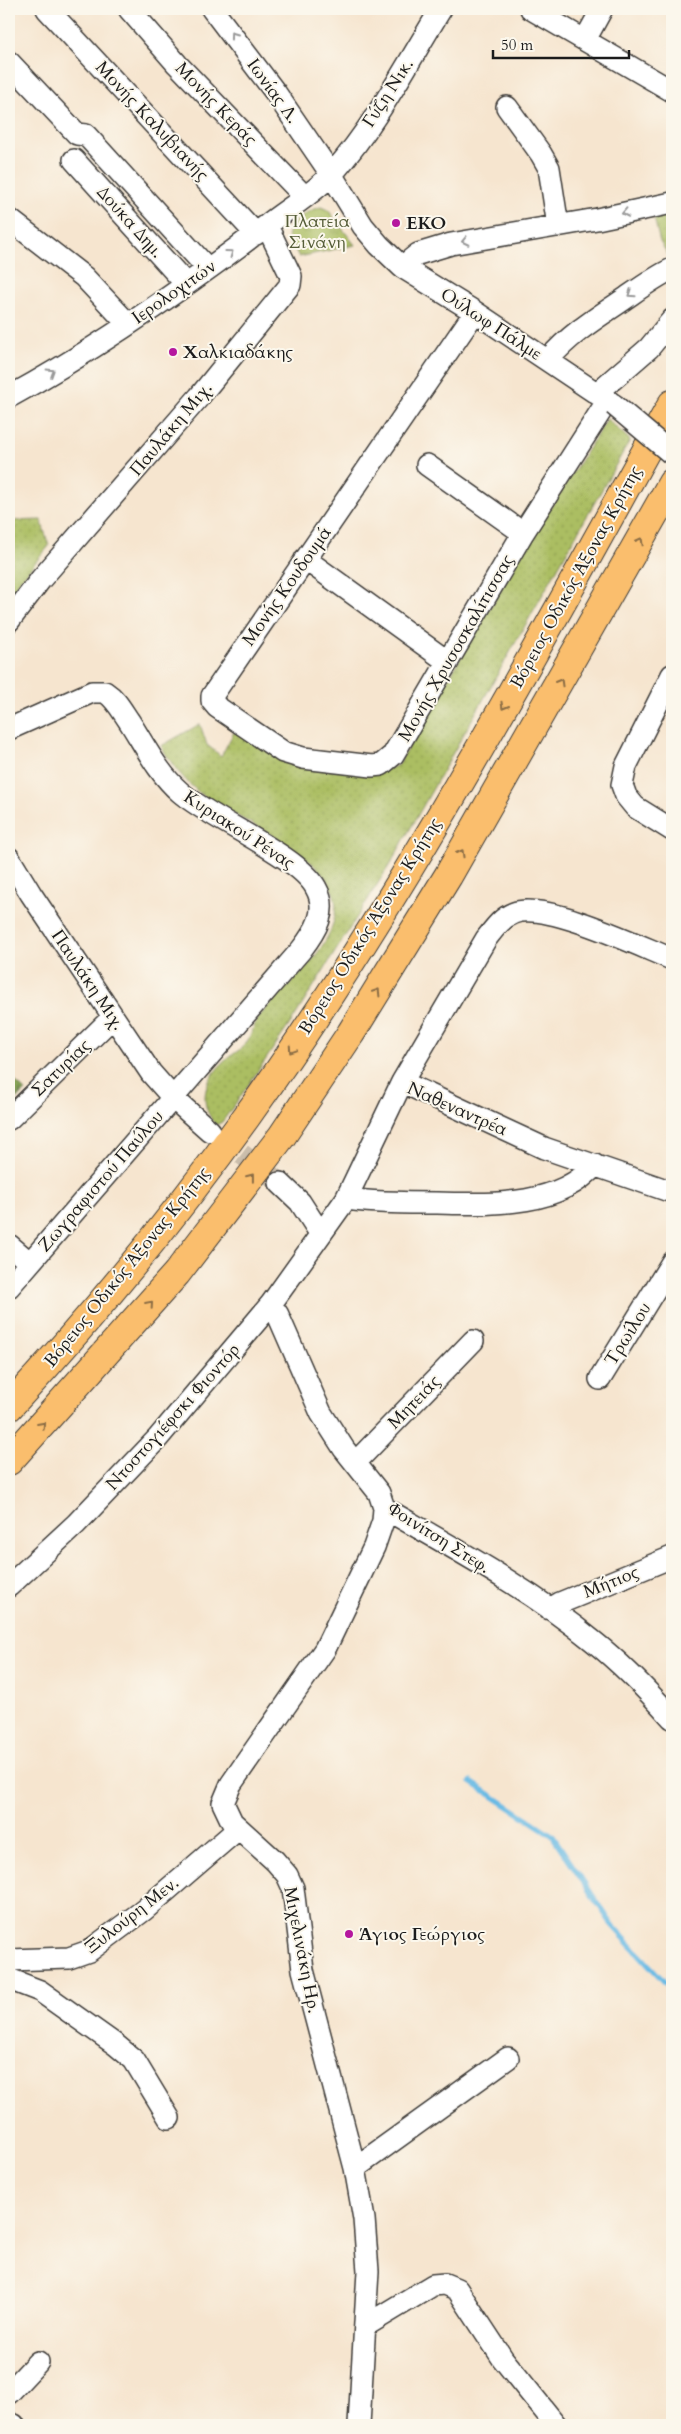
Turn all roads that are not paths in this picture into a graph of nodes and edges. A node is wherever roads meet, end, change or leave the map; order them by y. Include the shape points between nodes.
1 (47, 9) edge
2 (129, 9) edge
3 (212, 9) edge
4 (441, 9) edge
5 (531, 9) edge
6 (602, 9) edge
7 (586, 40) junction
8 (9, 62) edge
9 (672, 91) edge
10 (507, 107) dead end
11 (74, 160) dead end
12 (332, 174) junction
13 (305, 197) junction
14 (672, 203) edge
15 (11, 225) edge
16 (558, 226) junction
17 (261, 230) junction
18 (402, 267) junction
19 (208, 269) junction
20 (672, 269) edge
21 (186, 284) junction
22 (475, 312) junction
23 (672, 320) edge
24 (128, 324) junction
25 (548, 360) junction
26 (9, 396) edge
27 (606, 399) junction
28 (672, 404) edge
29 (672, 454) edge
30 (427, 465) dead end
31 (672, 483) edge
32 (523, 533) junction
33 (305, 559) junction
34 (9, 621) edge
35 (448, 662) junction
36 (672, 675) edge
37 (9, 729) edge
38 (387, 761) joint
39 (672, 830) edge
40 (9, 858) edge
41 (672, 959) edge
42 (113, 1017) junction
43 (402, 1082) junction
44 (174, 1099) junction
45 (9, 1119) edge
46 (210, 1131) tunnel mouth
47 (595, 1165) junction
48 (280, 1183) tunnel mouth
49 (672, 1192) edge
50 (346, 1198) junction
51 (320, 1233) junction
52 (9, 1245) edge
53 (29, 1262) junction
54 (672, 1262) edge
55 (9, 1287) edge
56 (271, 1304) junction
57 (473, 1341) dead end
58 (600, 1379) dead end
59 (9, 1407) edge
60 (9, 1461) edge
61 (354, 1464) junction
62 (384, 1508) junction
63 (672, 1557) edge
64 (9, 1586) edge
65 (550, 1609) junction
66 (672, 1718) edge
67 (238, 1829) junction
68 (9, 1960) edge
69 (9, 1979) edge
70 (508, 2058) dead end
71 (169, 2118) dead end
72 (355, 2168) junction
73 (365, 2326) junction
74 (38, 2362) dead end
75 (9, 2392) edge
76 (9, 2423) edge
77 (14, 2425) edge
78 (360, 2425) edge
79 (556, 2425) edge

1 - 17 street, Μονής Καλυβιανής
2 - 13 street, Μονής Κεράς via 177,64
12 -> 3 street, Ιωνίας Λ.
4 - 12 street, Γύζη Νικ. via 385,102
5 - 7 street
6 - 7 street
7 - 9 street
8 - 19 street via 77,134 86,135
10 - 16 street via 549,168
11 - 21 street, Δούκα Δημ.
12 - 13 street, Ιερολοχιτών
12 - 18 street, Ούλωφ Πάλμε via 363,226
13 - 17 street, Ιερολοχιτών
14 -> 16 street
15 - 24 street via 84,277
16 -> 18 street via 451,244 418,254
19 -> 17 street, Ιερολοχιτών
17 - 34 street, Παυλάκη Μιχ. via 291,276 290,285
18 - 22 street, Ούλωφ Πάλμε
19 - 21 street, Ιερολοχιτών
20 -> 25 street via 584,326
21 - 24 street, Ιερολοχιτών
22 - 25 street, Ούλωφ Πάλμε
22 - 33 street, Μονής Κουδουμά
23 - 27 street, Μονής Χρυσοσκαλίτισσας
26 -> 24 street, Ιερολοχιτών
25 - 27 street, Ούλωφ Πάλμε
27 - 29 street, Ούλωφ Πάλμε, bridge
27 - 32 street, Μονής Χρυσοσκαλίτισσας
28 -> 59 highway, Βόρειος Οδικός Άξονας Κρήτης via 530,661 408,869 320,1010 147,1249
30 - 32 street
60 -> 31 highway, Βόρειος Οδικός Άξονας Κρήτης via 177,1273 282,1136 351,1033 448,876
32 - 35 street, Μονής Χρυσοσκαλίτισσας
33 - 35 street
33 - 38 street, Μονής Κουδουμά via 223,678 212,701 293,756 372,766
35 - 38 street, Μονής Χρυσοσκαλίτισσας
36 - 39 street via 626,766 622,785 634,807
37 - 44 street, Κυριακού Ρένας via 92,692 105,692 119,707 170,782 210,814 305,874 319,894 321,910 317,927 301,950
40 - 42 street, Παυλάκη Μιχ.
41 - 43 street via 557,916 529,911 513,913 486,940
42 - 44 street, Παυλάκη Μιχ. via 151,1073
42 - 45 street, Σατυρίας
43 - 47 street, Ναθεναντρέα via 544,1148
43 - 50 street, Ναθεναντρέα
44 - 46 street, Παυλάκη Μιχ.
44 - 53 street, Ζωγραφιστού Παύλου
47 - 49 street, Ναθεναντρέα
47 - 50 street via 575,1182 518,1202 397,1204
48 - 51 street via 300,1202
50 - 51 street, Ναθεναντρέα
51 - 56 street, Ντοστογιέφσκι Φιοντόρ
52 - 53 street
53 - 55 street, Ζωγραφιστού Παύλου
54 - 58 street, Τρωίλου
56 - 61 street, Φοινίτση Στεφ. via 282,1322 313,1397
56 - 64 street, Ντοστογιέφσκι Φιοντόρ via 158,1438 76,1524
57 - 61 street, Μητειάς
61 - 62 street, Φοινίτση Στεφ. via 378,1493
62 - 65 street, Φοινίτση Στεφ.
62 - 67 street, Μιχελινάκη Ηρ. via 379,1534 340,1623 295,1694 230,1784 224,1800 227,1816
63 - 65 street, Μήτιος
65 - 66 street, Φοινίτση Στεφ. via 604,1649
67 - 68 street, Ξυλούρη Μεν. via 144,1910 89,1951 69,1958
67 - 72 street, Μιχελινάκη Ηρ. via 275,1862 293,1888 303,1970
69 - 71 street via 40,1991 134,2060
70 - 72 street
72 - 73 street, Μιχελινάκη Ηρ. via 368,2271
73 - 78 street, Μιχελινάκη Ηρ.
73 - 79 street via 433,2285 445,2284 457,2289 503,2359
74 - 75 street
76 - 77 street

